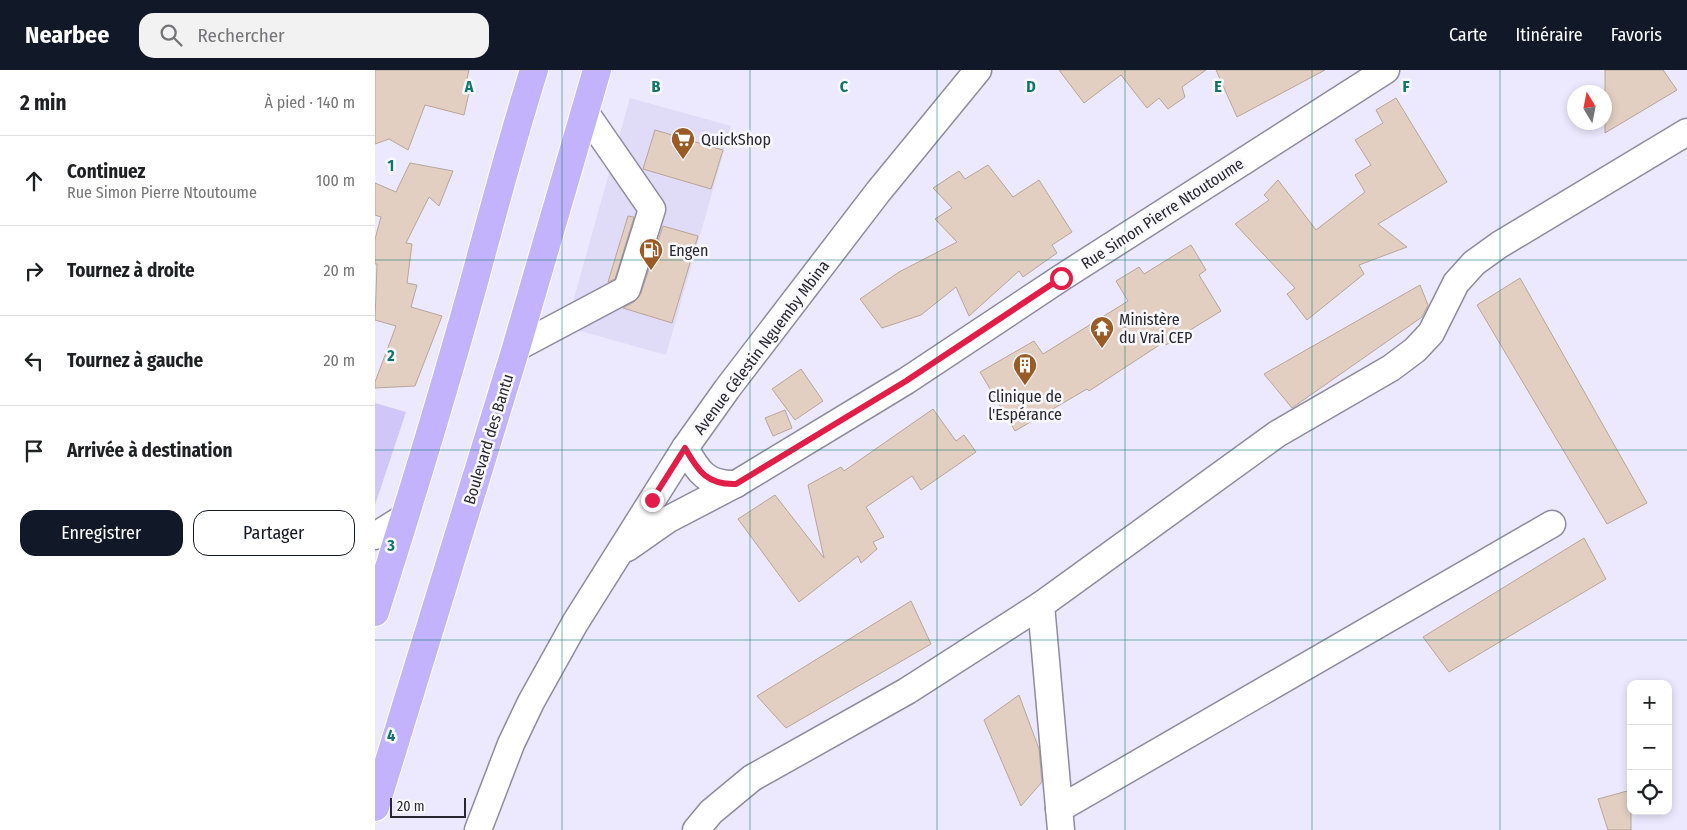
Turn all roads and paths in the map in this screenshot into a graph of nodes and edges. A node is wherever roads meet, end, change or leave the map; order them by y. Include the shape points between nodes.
1 (534, 70) edge
2 (597, 70) edge
3 (978, 70) edge
4 (1385, 70) edge
5 (585, 112) junction
6 (1687, 132) edge
7 (516, 348) junction
8 (685, 448) junction
9 (736, 484) junction
10 (405, 517) junction
11 (1552, 524) dead end
12 (375, 536) edge
13 (615, 557) junction
14 (1041, 605) junction
15 (375, 612) edge
16 (375, 807) edge
17 (1060, 820) edge
18 (478, 830) edge
19 (696, 830) edge

1 - 10 highway
2 - 5 highway, Boulevard des Bantu
3 - 8 street, Avenue Célestin Nguemby Mbina via 872,200
4 - 9 street, Rue Simon Pierre Ntoutoume via 1069,272 906,381
5 - 7 highway, Boulevard des Bantu
5 - 7 street via 651,209 627,288
6 - 14 street via 1474,263 1456,283 1431,333 1415,350 1391,368 1277,434
7 - 16 highway, Boulevard des Bantu
8 - 9 street via 699,471 722,484
8 - 13 street, Avenue Célestin Nguemby Mbina
9 - 13 street, Rue Simon Pierre Ntoutoume via 667,520
10 - 12 street
10 - 15 highway
11 - 17 street
13 - 18 street, Avenue Célestin Nguemby Mbina via 531,702 507,753
14 - 17 street
14 - 19 street via 907,691 752,778 711,812

